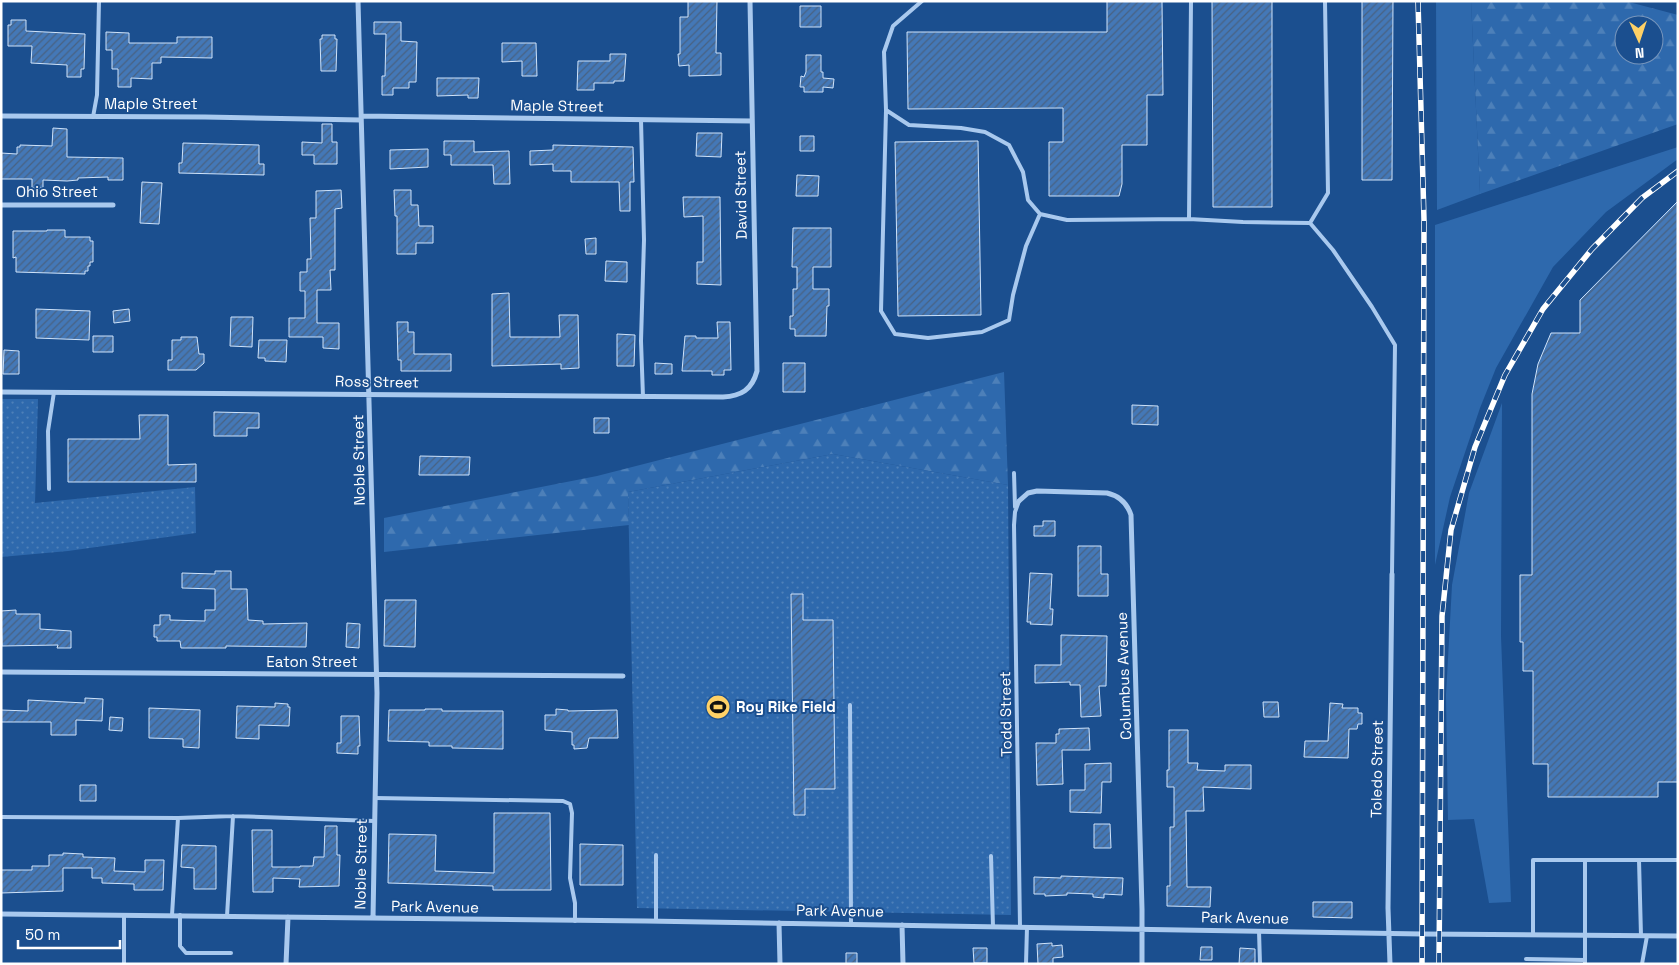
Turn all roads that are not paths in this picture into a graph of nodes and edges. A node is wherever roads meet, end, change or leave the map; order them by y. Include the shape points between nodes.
1 (99, 1) edge
2 (358, 1) edge
3 (750, 1) edge
4 (922, 1) edge
5 (1191, 1) edge
6 (1325, 1) edge
7 (886, 110) junction
8 (1, 116) edge
9 (94, 117) junction
10 (361, 118) junction
11 (641, 120) junction
12 (752, 121) junction
13 (1, 205) edge
14 (114, 205) dead end
15 (1040, 214) junction
16 (1188, 219) junction
17 (1310, 223) junction
18 (750, 386) joint
19 (1, 392) edge
20 (54, 392) junction
21 (370, 394) junction
22 (643, 397) junction
23 (1014, 473) dead end
24 (49, 489) dead end
25 (1019, 501) joint
26 (1015, 512) junction
27 (1392, 574) joint
28 (1, 672) edge
29 (376, 675) junction
30 (623, 676) dead end
31 (850, 705) dead end
32 (375, 798) junction
33 (232, 816) junction
34 (1, 817) edge
35 (178, 818) junction
36 (374, 821) junction
37 (656, 855) dead end
38 (991, 856) dead end
39 (1584, 860) junction
40 (1640, 860) junction
41 (1678, 860) edge
42 (1, 914) edge
43 (124, 915) junction
44 (172, 915) junction
45 (180, 915) junction
46 (227, 916) junction
47 (288, 916) junction
48 (373, 918) junction
49 (575, 921) junction
50 (656, 921) junction
51 (779, 923) junction
52 (851, 924) junction
53 (902, 925) junction
54 (993, 927) junction
55 (1020, 927) junction
56 (1027, 927) junction
57 (1141, 929) junction
58 (1259, 931) junction
59 (1388, 934) junction
60 (1533, 935) junction
61 (1585, 936) junction
62 (1644, 936) junction
63 (1678, 936) edge
64 (231, 952) dead end
65 (1526, 959) dead end
66 (1585, 962) edge
67 (124, 964) edge
68 (286, 964) edge
69 (780, 964) edge
70 (903, 964) edge
71 (1026, 964) edge
72 (1142, 964) edge
73 (1260, 964) edge
74 (1390, 964) edge
75 (1642, 964) edge

1 - 9 lane
2 - 10 street, Noble Street
3 - 12 street, David Street
4 - 7 lane via 893,26 884,52
5 - 16 lane
6 - 17 lane via 1328,193
7 - 15 lane via 909,125 985,132 1009,145 1023,172 1028,200
7 - 15 lane via 881,311 895,334 928,338 982,332 1009,320 1026,246
8 - 9 street, Maple Street
9 - 10 street, Maple Street
10 - 11 street, Maple Street
10 - 21 street, Noble Street
11 - 12 street, Maple Street
11 - 22 lane
12 - 18 street, David Street via 756,371
13 - 14 street, Ohio Street
15 - 16 lane via 1067,220
16 - 17 lane
17 - 27 lane via 1333,250 1395,345
18 - 22 street, Ross Street via 739,395 732,396
19 - 20 street, Ross Street
20 - 21 street, Ross Street
20 - 24 lane via 48,431
21 - 22 street, Ross Street
21 - 29 street, Noble Street
23 - 26 lane
25 - 26 lane, Todd Street
25 - 57 street, Columbus Avenue via 1036,491 1107,493 1123,500 1131,515
26 - 55 lane, Todd Street
27 - 59 street, Toledo Street
28 - 29 street, Eaton Street
29 - 30 street, Eaton Street
29 - 32 street, Noble Street
31 - 52 lane
32 - 36 street, Noble Street
32 - 49 lane via 563,801 570,804 570,878
33 - 35 lane
33 - 36 lane
33 - 46 lane
34 - 35 lane
35 - 44 lane
36 - 48 street, Noble Street
37 - 50 lane
38 - 54 lane
39 - 40 lane
39 - 60 lane via 1532,860
39 - 61 lane
40 - 41 lane
40 - 62 lane
42 - 43 street, Park Avenue
43 - 44 street, Park Avenue
43 - 67 lane
44 - 45 street, Park Avenue
45 - 46 street, Park Avenue
45 - 64 lane via 180,946 186,953
46 - 47 street, Park Avenue
47 - 48 street, Park Avenue
47 - 68 street
48 - 49 street, Park Avenue
49 - 50 street, Park Avenue
50 - 51 street, Park Avenue
51 - 52 street, Park Avenue
51 - 69 street
52 - 53 street, Park Avenue
53 - 54 street, Park Avenue
53 - 70 street
54 - 55 street, Park Avenue
55 - 56 street, Park Avenue
56 - 57 street, Park Avenue
56 - 71 lane
57 - 58 street, Park Avenue
57 - 72 street, Columbus Avenue
58 - 59 street, Park Avenue
58 - 73 lane
59 - 60 street, Park Avenue
59 - 74 street, Toledo Street
60 - 61 street, Park Avenue
61 - 62 street, Park Avenue
61 - 66 lane
62 - 63 street, Park Avenue
62 - 75 lane
65 - 66 lane

